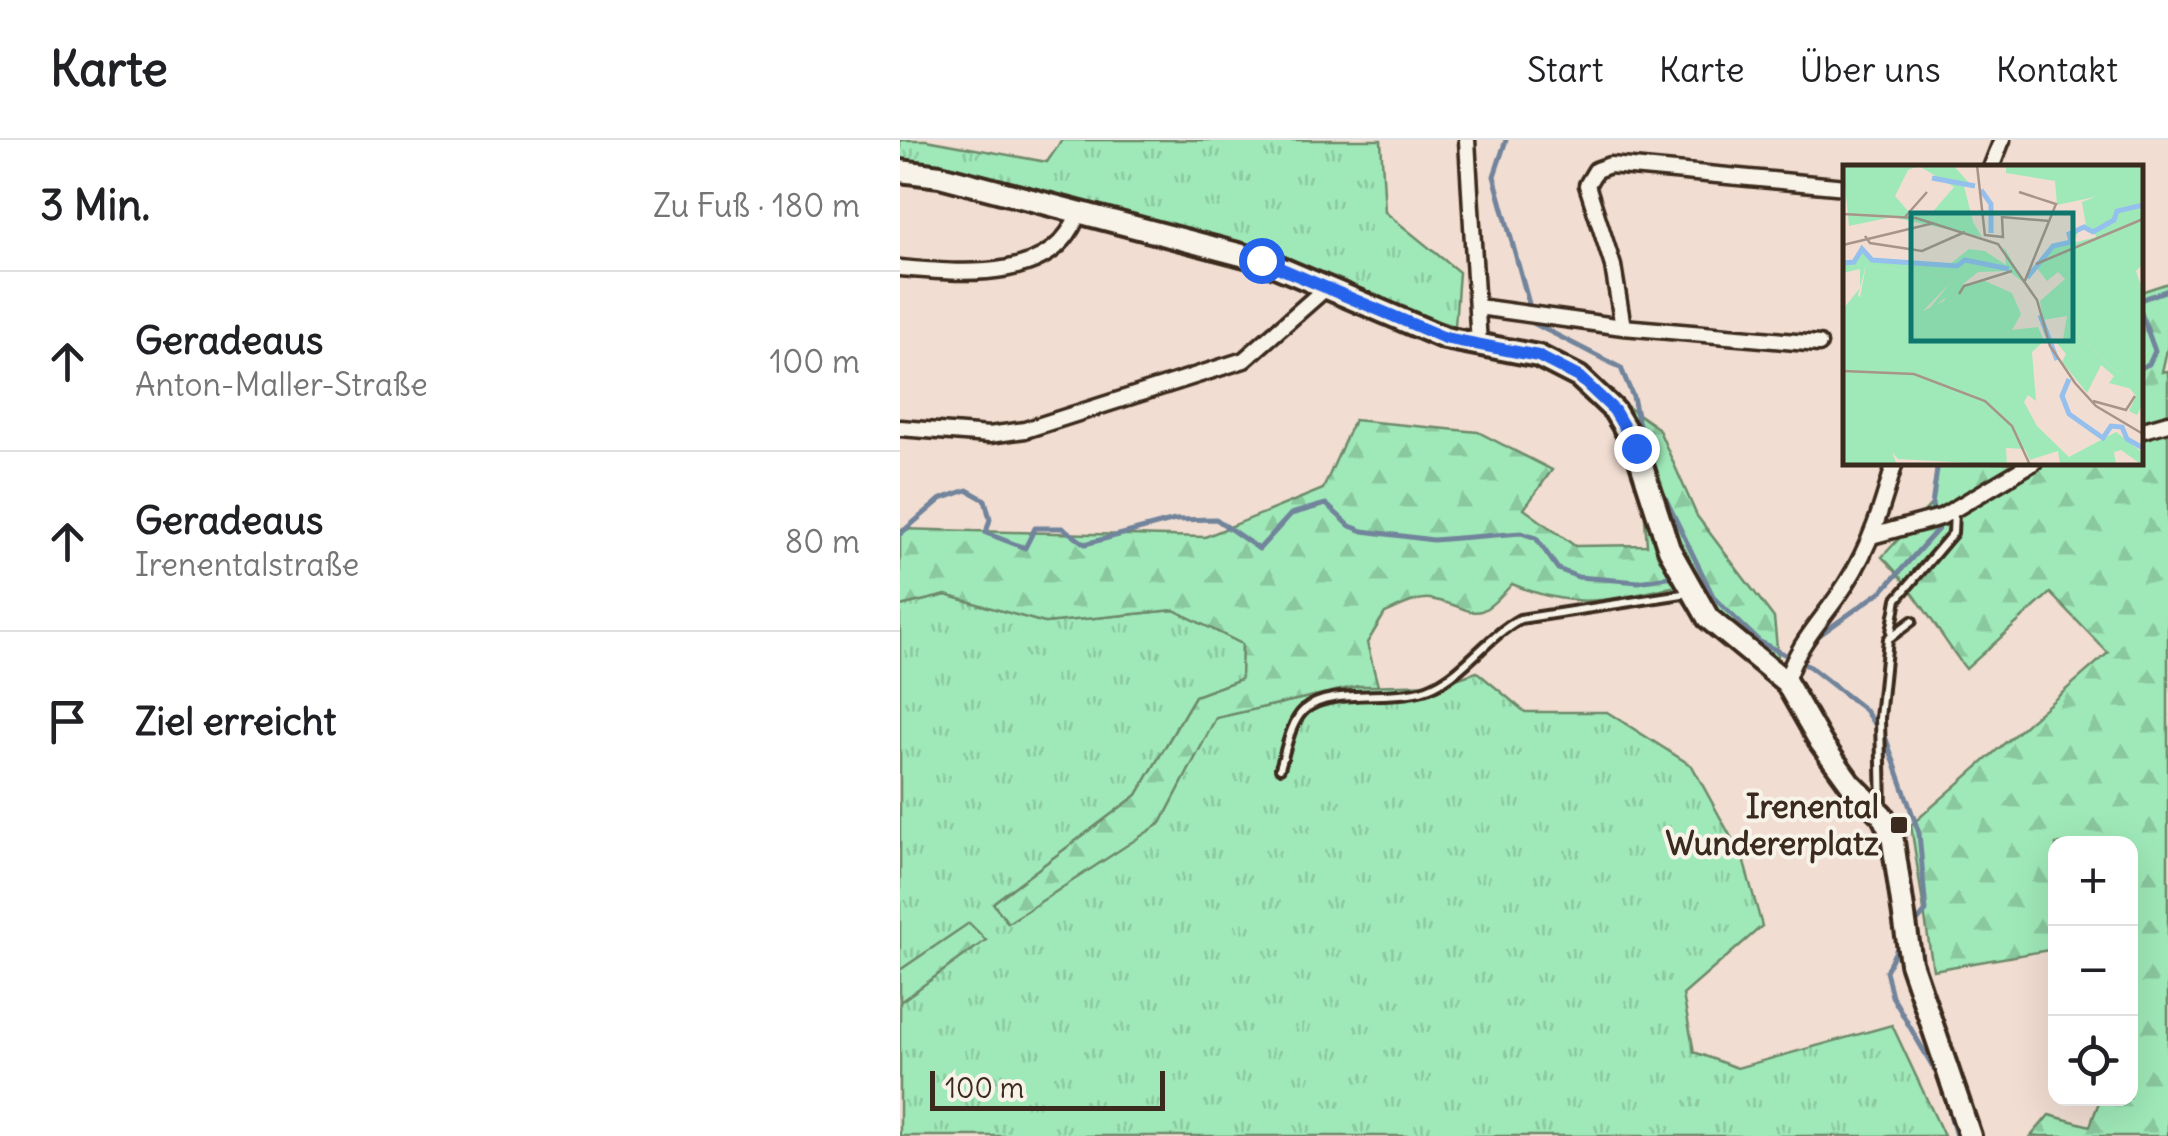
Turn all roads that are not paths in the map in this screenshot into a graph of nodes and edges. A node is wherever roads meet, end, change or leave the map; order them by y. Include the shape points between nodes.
1 (1466, 140) edge
2 (2002, 140) edge
3 (1992, 165) edge
4 (900, 170) edge
5 (1843, 187) edge
6 (1078, 213) junction
7 (900, 268) edge
8 (1327, 287) junction
9 (1478, 307) junction
10 (1623, 327) junction
11 (1479, 344) junction
12 (1818, 344) dead end
13 (2168, 423) edge
14 (900, 428) edge
15 (2143, 430) edge
16 (1893, 465) edge
17 (2029, 465) edge
18 (1941, 516) junction
19 (1875, 535) junction
20 (1684, 581) junction
21 (1912, 621) dead end
22 (1891, 634) junction
23 (1788, 675) junction
24 (1280, 768) dead end
25 (1882, 815) junction
26 (1970, 1136) edge

1 - 9 street
2 - 3 street
4 - 6 street
5 - 10 street via 1610,165 1596,170 1587,185 1613,266
6 - 7 street via 1056,251 980,275
6 - 8 street via 1261,260
8 - 11 street via 1445,338
8 - 14 street via 1244,360 1025,430 990,435
9 - 10 street
9 - 11 street
10 - 12 street
11 - 20 street via 1538,356 1579,377 1614,410 1636,448
13 - 15 street
16 - 19 street
17 - 18 street
18 - 19 street
18 - 22 lane via 1954,533 1897,598
19 - 23 street via 1801,642
20 - 23 street via 1708,618
20 - 24 lane via 1520,619 1432,687 1316,704 1295,723
21 - 22 lane
22 - 25 lane via 1880,718
23 - 25 street via 1850,783
25 - 26 street via 1892,835 1917,984

